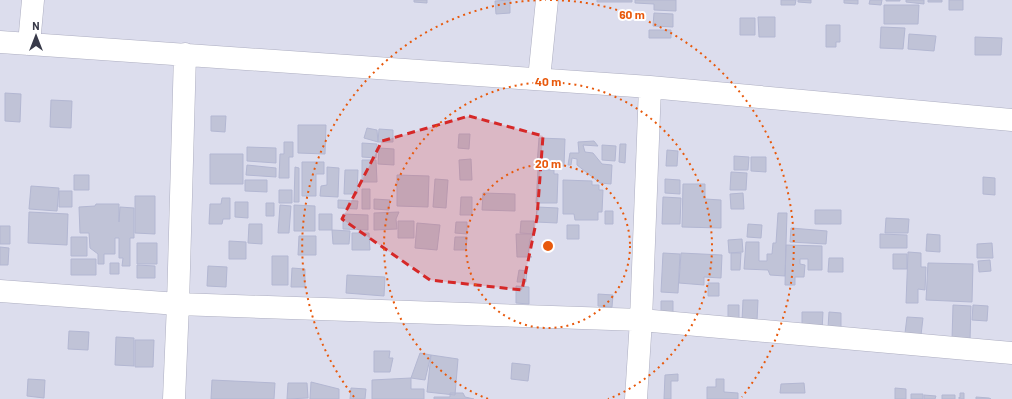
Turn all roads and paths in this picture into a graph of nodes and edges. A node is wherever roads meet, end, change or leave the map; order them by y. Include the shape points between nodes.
1 (33, 0) edge
2 (547, 0) edge
3 (0, 42) edge
4 (29, 44) junction
5 (185, 54) junction
6 (539, 79) junction
7 (650, 87) junction
8 (1012, 120) edge
9 (0, 290) edge
10 (178, 304) junction
11 (641, 320) junction
12 (1012, 352) edge
13 (174, 399) edge
14 (636, 399) edge

1 - 4 street
2 - 6 street
3 - 4 street
4 - 5 street
5 - 6 street
5 - 10 street
6 - 7 street
7 - 8 street
7 - 11 street
9 - 10 street
10 - 11 street
10 - 13 street
11 - 12 street
11 - 14 street

